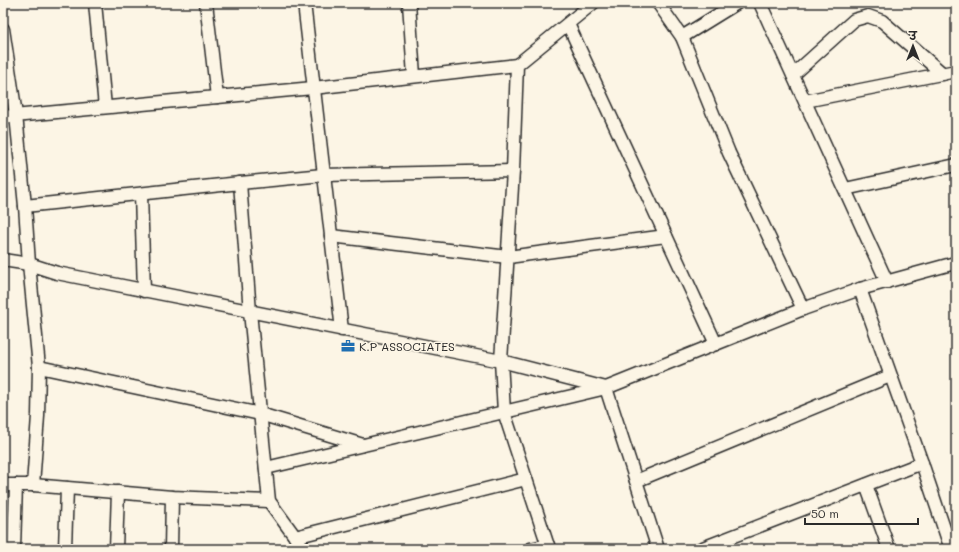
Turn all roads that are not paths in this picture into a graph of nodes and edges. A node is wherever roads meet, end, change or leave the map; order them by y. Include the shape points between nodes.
1 (95, 3) edge
2 (206, 3) edge
3 (304, 3) edge
4 (409, 3) edge
5 (593, 3) edge
6 (658, 3) edge
7 (737, 3) edge
8 (760, 3) edge
9 (568, 24) junction
10 (3, 29) edge
11 (682, 37) junction
12 (517, 65) junction
13 (956, 71) edge
14 (943, 74) junction
15 (793, 75) junction
16 (414, 76) junction
17 (313, 88) junction
18 (217, 96) junction
19 (805, 101) junction
20 (105, 107) junction
21 (16, 115) junction
22 (3, 117) edge
23 (956, 165) edge
24 (513, 171) junction
25 (323, 176) junction
26 (240, 184) junction
27 (845, 189) junction
28 (141, 194) junction
29 (25, 206) junction
30 (331, 236) junction
31 (666, 236) junction
32 (508, 257) junction
33 (3, 260) edge
34 (29, 264) junction
35 (956, 264) edge
36 (887, 282) junction
37 (860, 290) junction
38 (144, 291) junction
39 (803, 308) junction
40 (250, 312) junction
41 (342, 330) junction
42 (716, 344) junction
43 (501, 361) junction
44 (39, 367) junction
45 (890, 376) junction
46 (606, 388) junction
47 (504, 412) junction
48 (260, 414) junction
49 (364, 445) junction
50 (922, 463) junction
51 (266, 468) junction
52 (526, 479) junction
53 (636, 481) junction
54 (3, 485) edge
55 (16, 485) junction
56 (33, 485) junction
57 (866, 485) junction
58 (67, 488) junction
59 (118, 492) junction
60 (172, 497) junction
61 (269, 501) junction
62 (295, 536) junction
63 (549, 547) edge
64 (14, 549) edge
65 (65, 549) edge
66 (116, 549) edge
67 (171, 549) edge
68 (304, 549) edge
69 (530, 549) edge
70 (658, 549) edge
71 (700, 549) edge
72 (890, 549) edge
73 (951, 549) edge

1 - 20 street
2 - 18 street
3 - 17 street
4 - 16 street
5 - 9 street
6 - 11 street
7 - 11 street
8 - 15 street
9 - 12 street
9 - 31 street
10 - 21 street
11 - 39 street via 730,153
12 - 16 street
12 - 24 street
13 - 14 street
14 - 15 street via 882,21 868,16 854,20
14 - 19 street
15 - 19 street
16 - 17 street
17 - 18 street
17 - 25 street
18 - 20 street
19 - 27 street
20 - 21 street
21 - 22 street
21 - 29 street
23 - 27 street
24 - 25 street
24 - 32 street
25 - 26 street
25 - 30 street
26 - 28 street
26 - 40 street
27 - 36 street
28 - 29 street
28 - 38 street
29 - 34 street
30 - 32 street
30 - 41 street
31 - 32 street
31 - 42 street
32 - 43 street
33 - 34 street
34 - 38 street via 57,273
34 - 44 street
35 - 36 street
36 - 37 street
37 - 39 street
37 - 45 street
38 - 40 street
39 - 42 street
40 - 41 street
40 - 48 street
41 - 43 street
42 - 46 street
43 - 46 street
43 - 47 street
44 - 48 street
44 - 56 street
45 - 50 street
45 - 53 street
46 - 47 street
46 - 53 street
47 - 49 street
47 - 52 street
48 - 49 street
48 - 51 street
49 - 51 street
50 - 57 street
50 - 73 street
51 - 61 street
52 - 62 street
52 - 63 street
53 - 70 street
54 - 55 street
55 - 56 street
55 - 64 street
56 - 58 street
57 - 71 street
57 - 72 street
58 - 59 street
58 - 65 street
59 - 60 street
59 - 66 street
60 - 61 street
60 - 67 street
61 - 62 street
62 - 68 street
63 - 69 street

